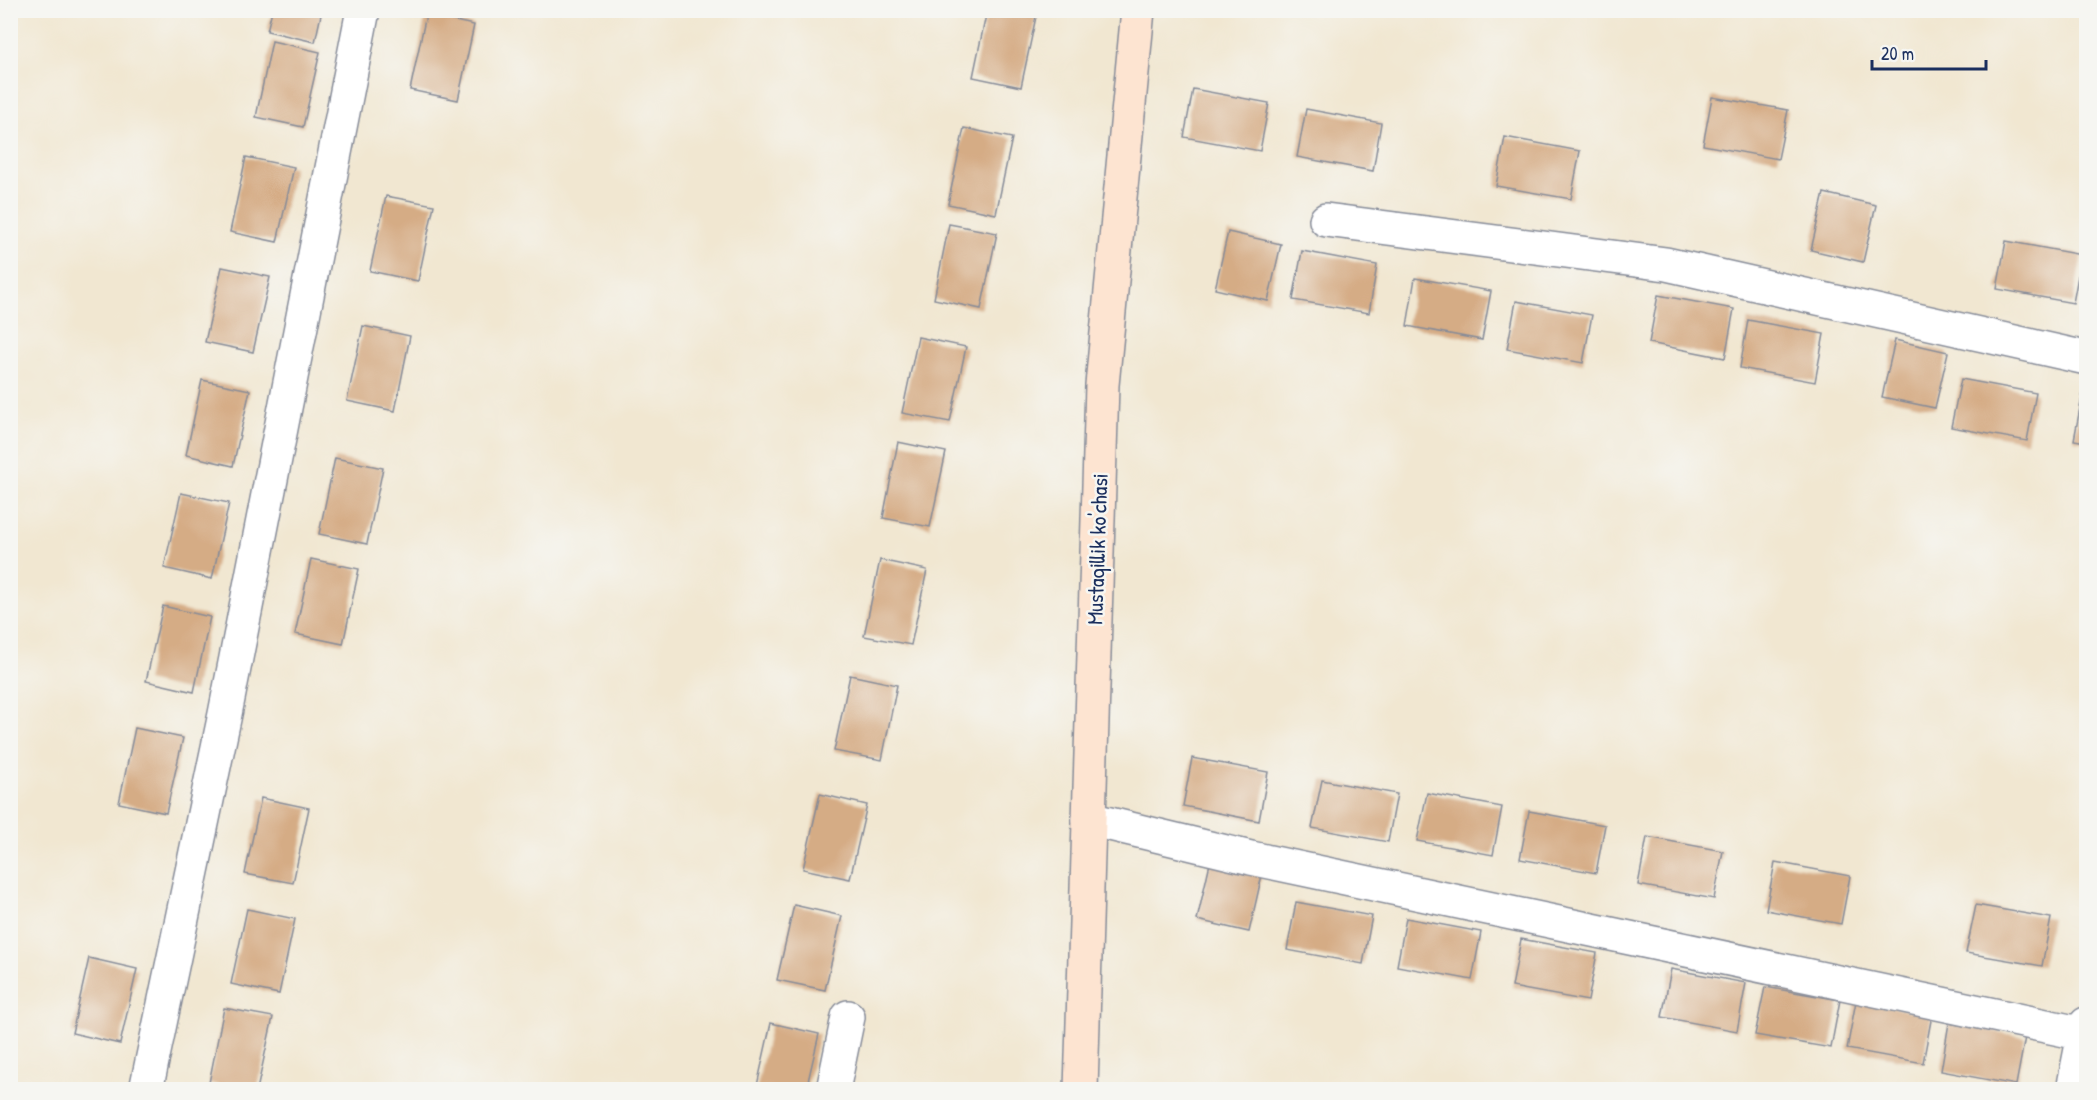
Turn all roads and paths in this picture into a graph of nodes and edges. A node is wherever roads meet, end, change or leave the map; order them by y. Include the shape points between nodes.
1 (363, 10) edge
2 (1138, 10) edge
3 (1326, 220) dead end
4 (2086, 358) edge
5 (1089, 819) junction
6 (848, 1017) dead end
7 (2085, 1029) edge
8 (146, 1089) edge
9 (833, 1089) edge
10 (1081, 1089) edge
11 (2073, 1089) edge

1 - 8 street via 225,714
2 - 5 street, Mustaqillik ko'chasi via 1102,385
3 - 4 street via 1666,264
5 - 7 street via 1251,858
5 - 10 street, Mustaqillik ko'chasi
6 - 9 street
7 - 11 street

